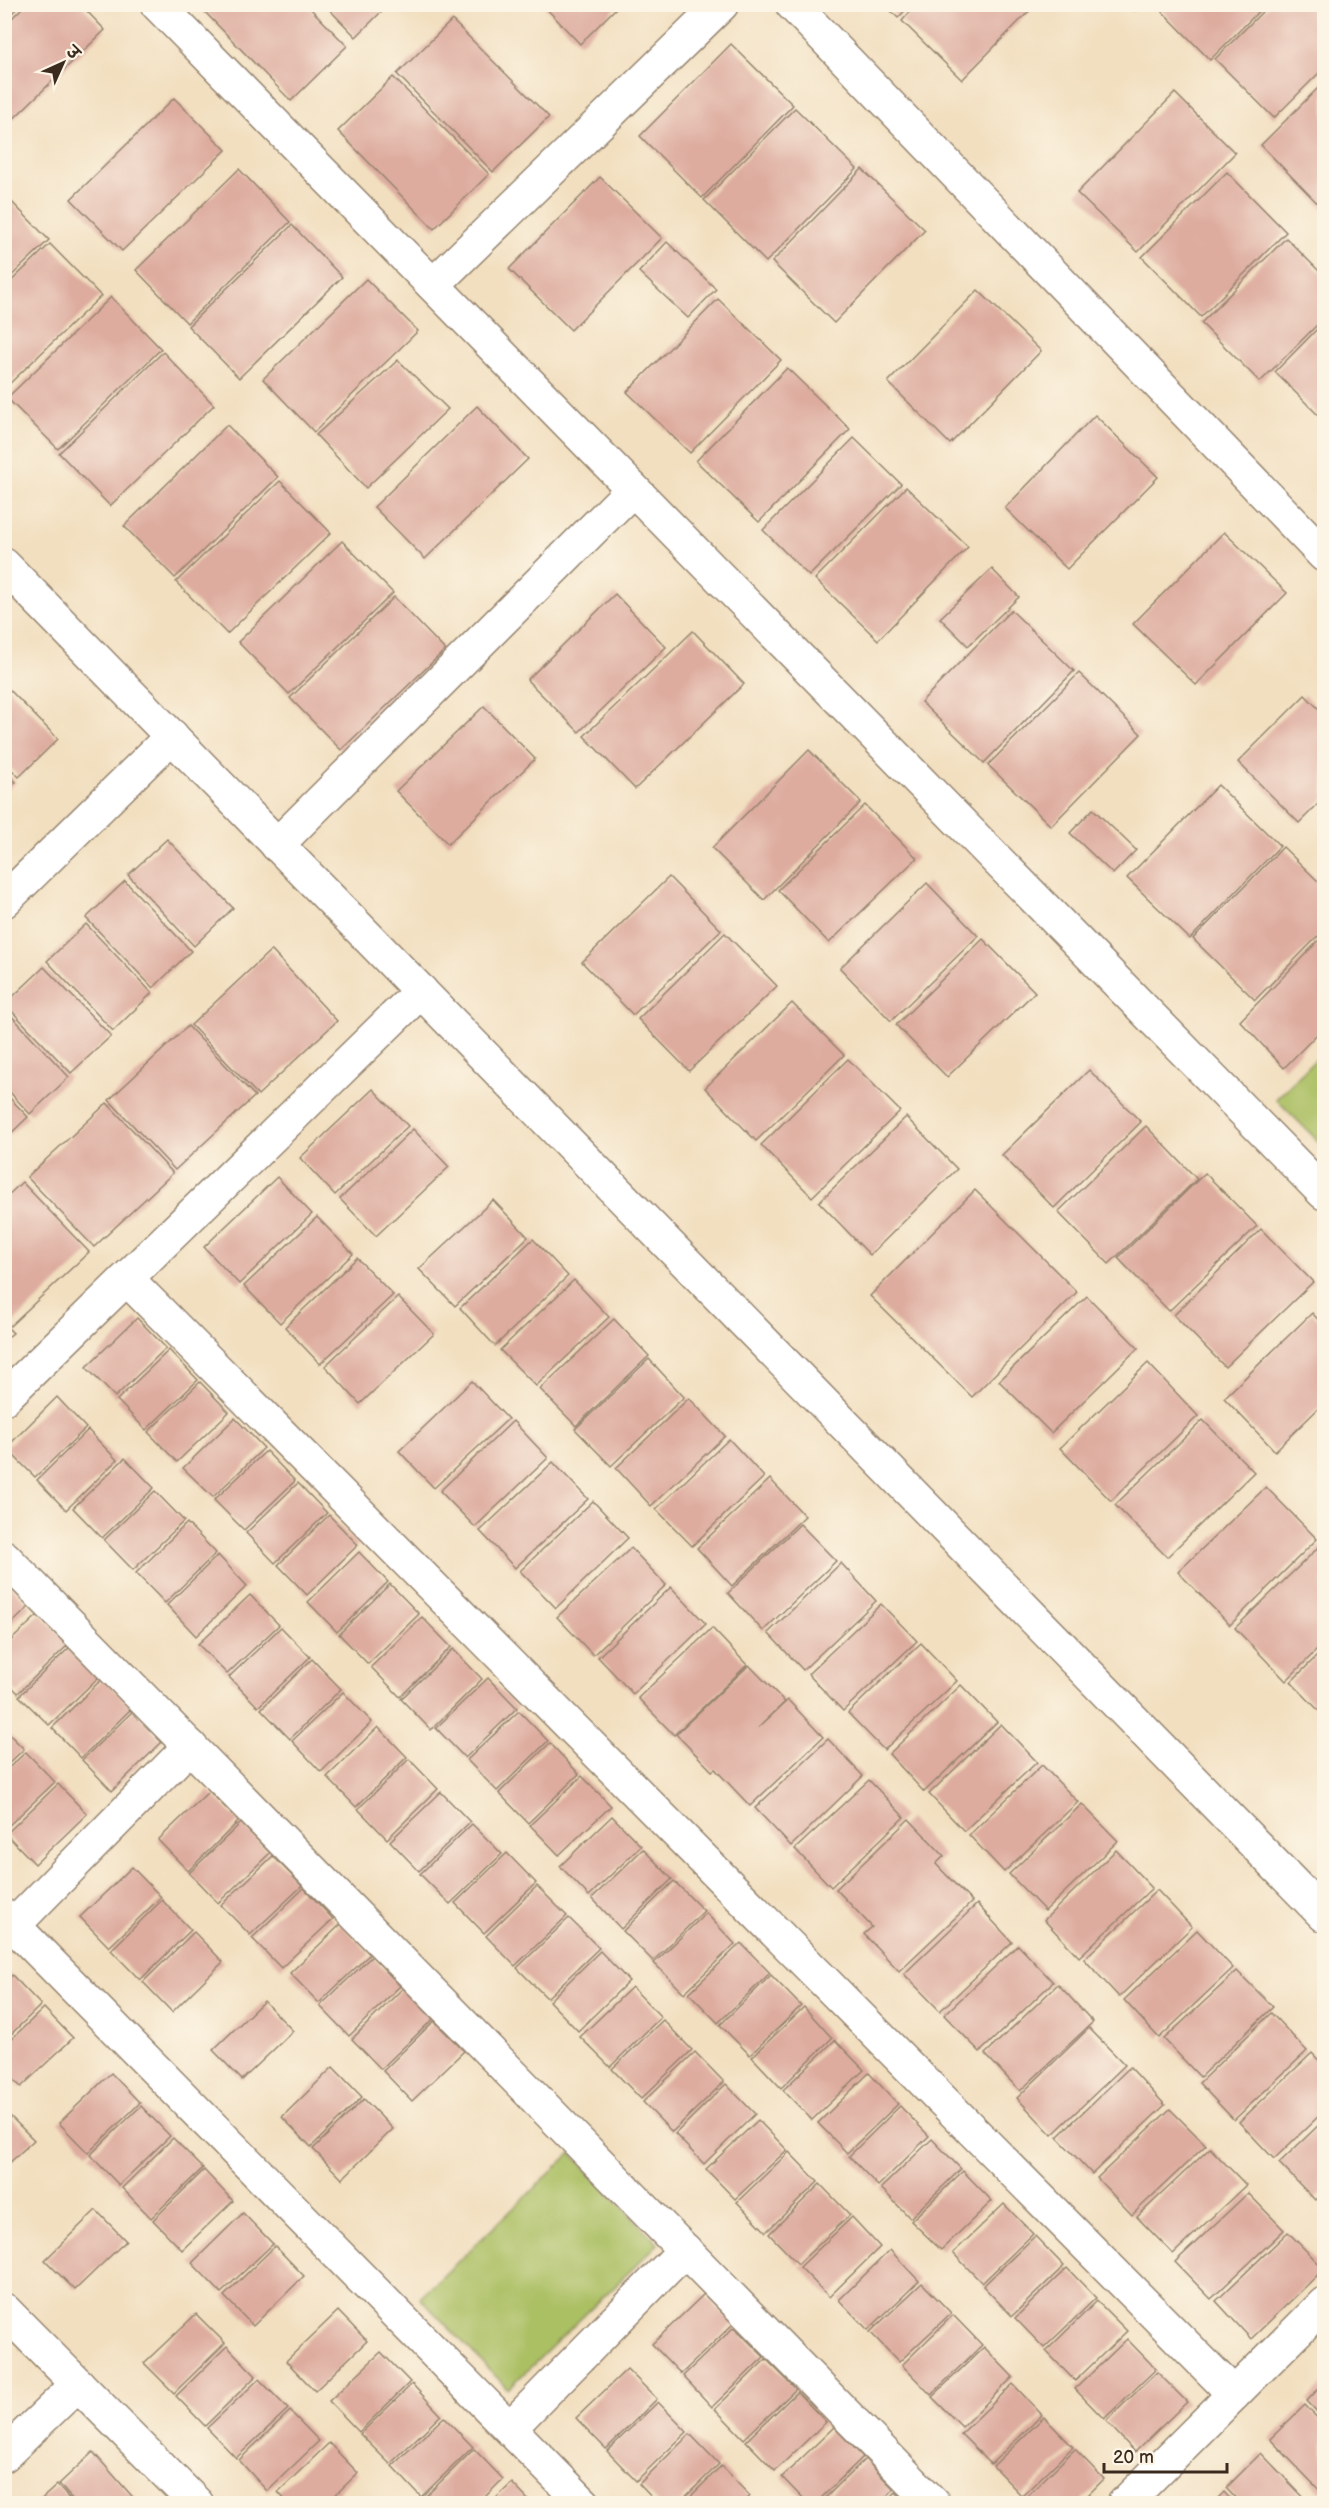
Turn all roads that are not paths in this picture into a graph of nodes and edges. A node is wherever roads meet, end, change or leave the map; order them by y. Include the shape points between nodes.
1 (157, 4) edge
2 (722, 4) edge
3 (792, 4) edge
4 (433, 285) junction
5 (633, 489) junction
6 (1324, 555) edge
7 (4, 566) edge
8 (172, 736) junction
9 (277, 844) junction
10 (4, 901) edge
11 (421, 991) junction
12 (1324, 1193) edge
13 (127, 1279) junction
14 (4, 1398) edge
15 (4, 1557) edge
16 (190, 1746) junction
17 (1324, 1915) edge
18 (9, 1921) edge
19 (685, 2250) junction
20 (1324, 2304) edge
21 (4, 2310) edge
22 (78, 2384) junction
23 (1234, 2394) junction
24 (510, 2428) junction
25 (4, 2455) edge
26 (197, 2504) edge
27 (584, 2504) edge
28 (934, 2504) edge
29 (1124, 2504) edge

1 - 4 street
2 - 4 street
3 - 6 street
4 - 5 street
5 - 9 street
5 - 12 street
7 - 8 street
8 - 9 street
8 - 10 street
9 - 11 street
11 - 13 street
11 - 17 street
13 - 14 street
13 - 23 street
15 - 16 street
16 - 18 street
16 - 19 street
18 - 24 street
19 - 24 street
19 - 28 street
20 - 23 street
21 - 22 street
22 - 25 street
22 - 26 street
23 - 29 street
24 - 27 street

